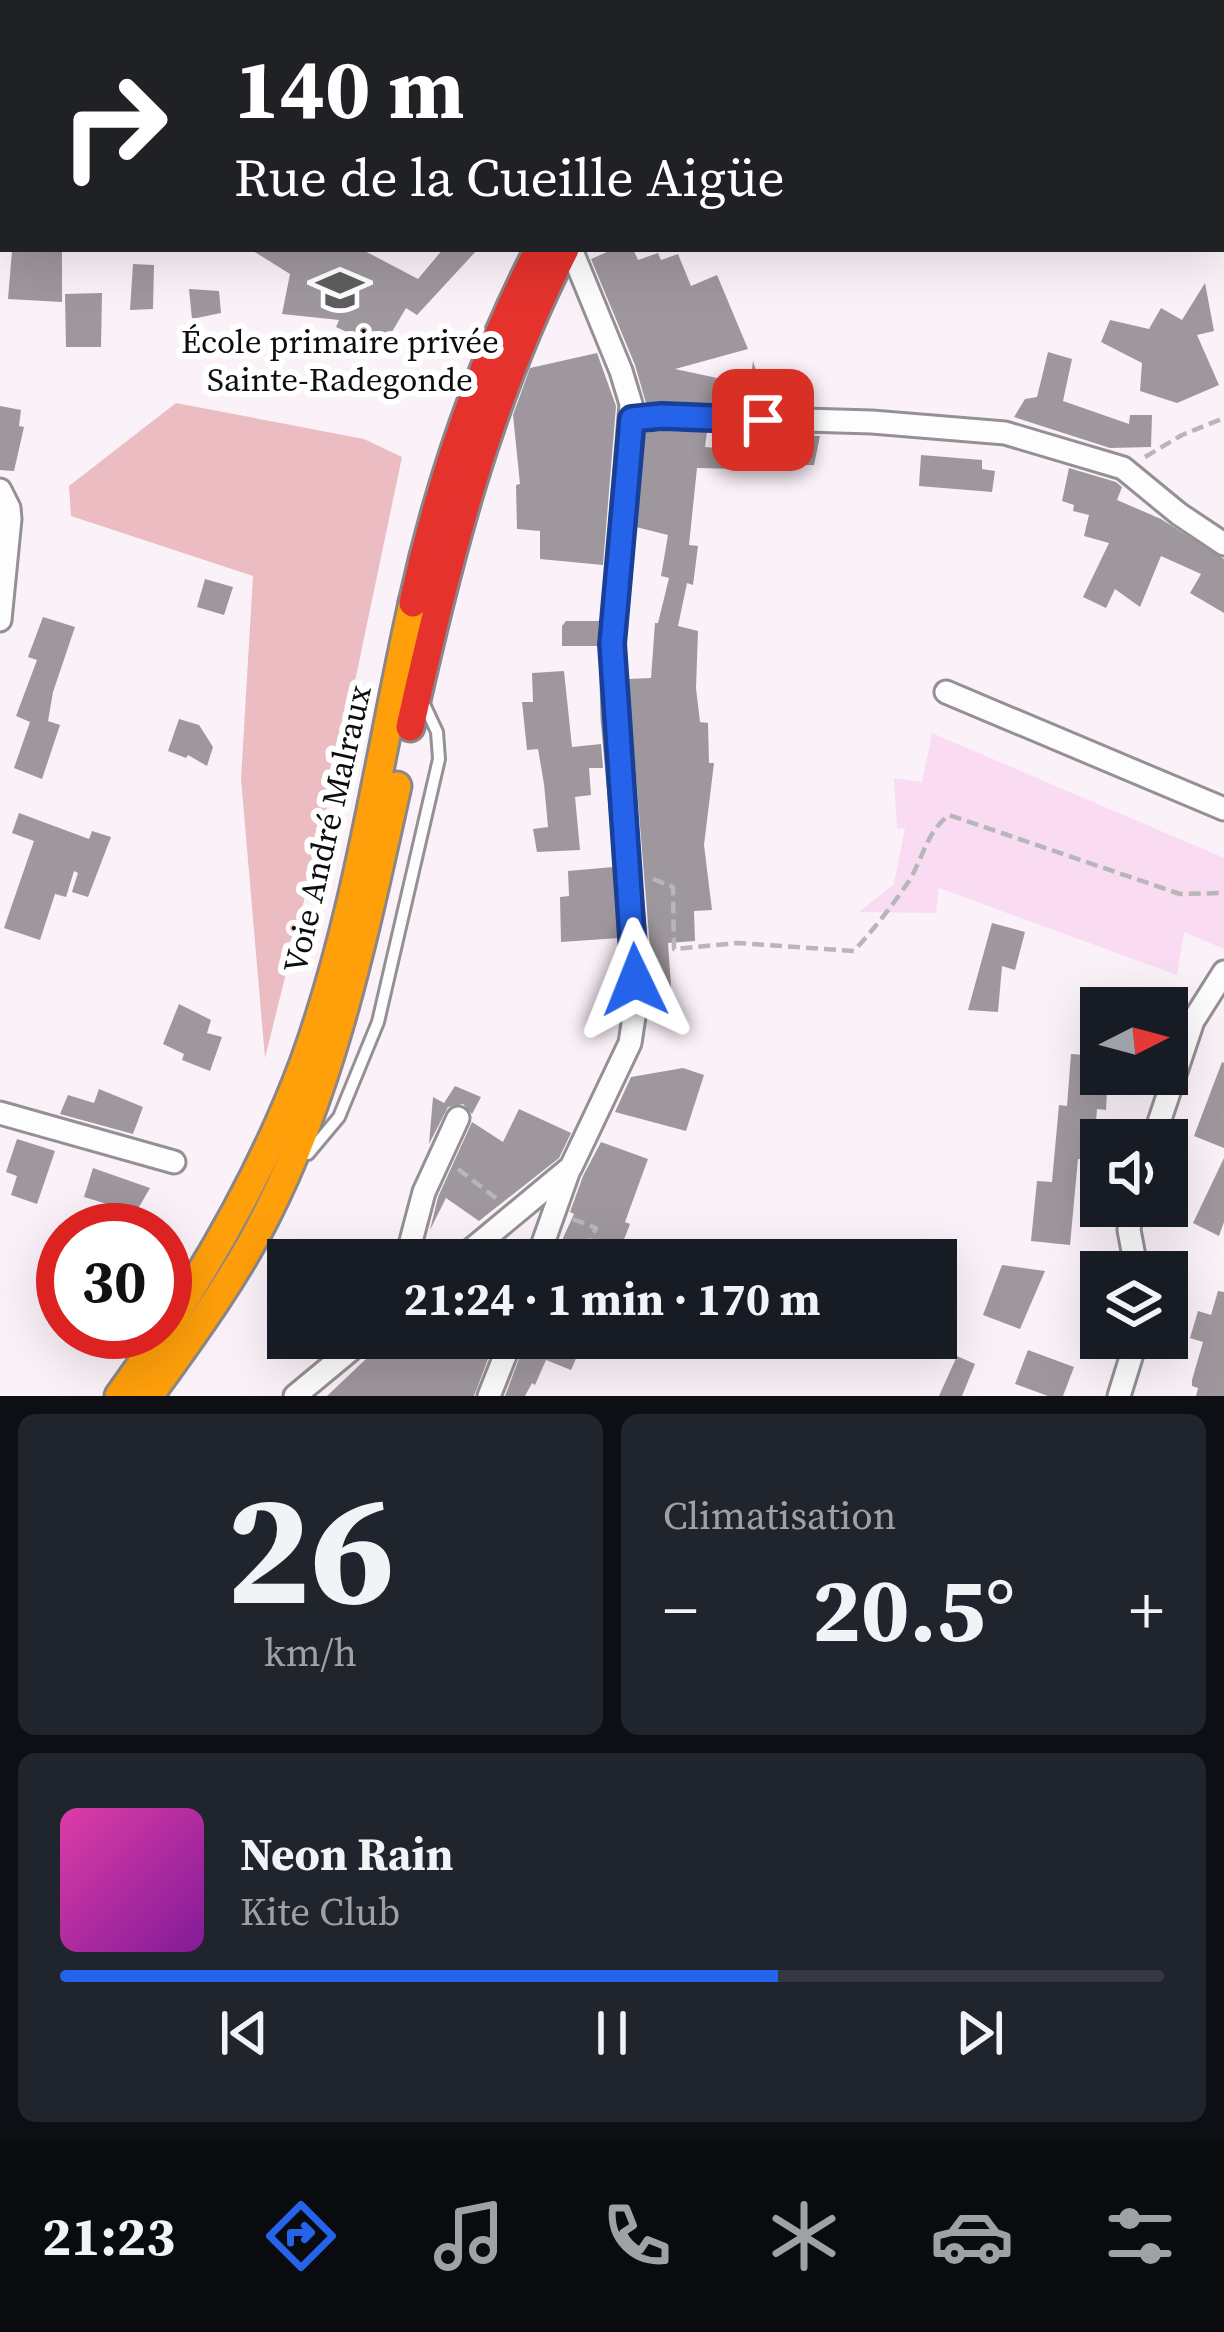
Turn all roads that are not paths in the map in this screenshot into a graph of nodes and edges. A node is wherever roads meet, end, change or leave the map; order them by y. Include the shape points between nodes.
1 (538, 252) edge
2 (566, 252) edge
3 (569, 252) edge
4 (632, 419) junction
5 (458, 482) junction
6 (0, 490) edge
7 (1224, 544) edge
8 (0, 620) edge
9 (946, 692) dead end
10 (1224, 809) edge
11 (1224, 973) edge
12 (0, 1113) edge
13 (458, 1118) dead end
14 (1161, 1119) edge
15 (174, 1162) dead end
16 (571, 1167) junction
17 (412, 1239) edge
18 (484, 1239) edge
19 (545, 1239) edge
20 (340, 1359) edge
21 (504, 1359) edge
22 (1130, 1359) edge
23 (119, 1396) edge
24 (148, 1396) edge
25 (295, 1396) edge
26 (489, 1396) edge
27 (1119, 1396) edge

1 - 5 main road, Voie André Malraux via 494,344
2 - 5 main road, Voie André Malraux
3 - 4 street via 621,371
4 - 7 street via 872,422 1022,436 1124,468
4 - 16 street via 612,644 635,1010 630,1043
5 - 23 main road, Voie André Malraux via 428,550 340,944 308,1052 238,1214
5 - 24 main road, Voie André Malraux via 338,1037 263,1222
6 - 8 street via 10,519
9 - 10 street
11 - 14 street via 1193,1022
12 - 15 street
13 - 17 street
16 - 18 street
16 - 19 street
20 - 25 street
21 - 26 street
22 - 27 street

